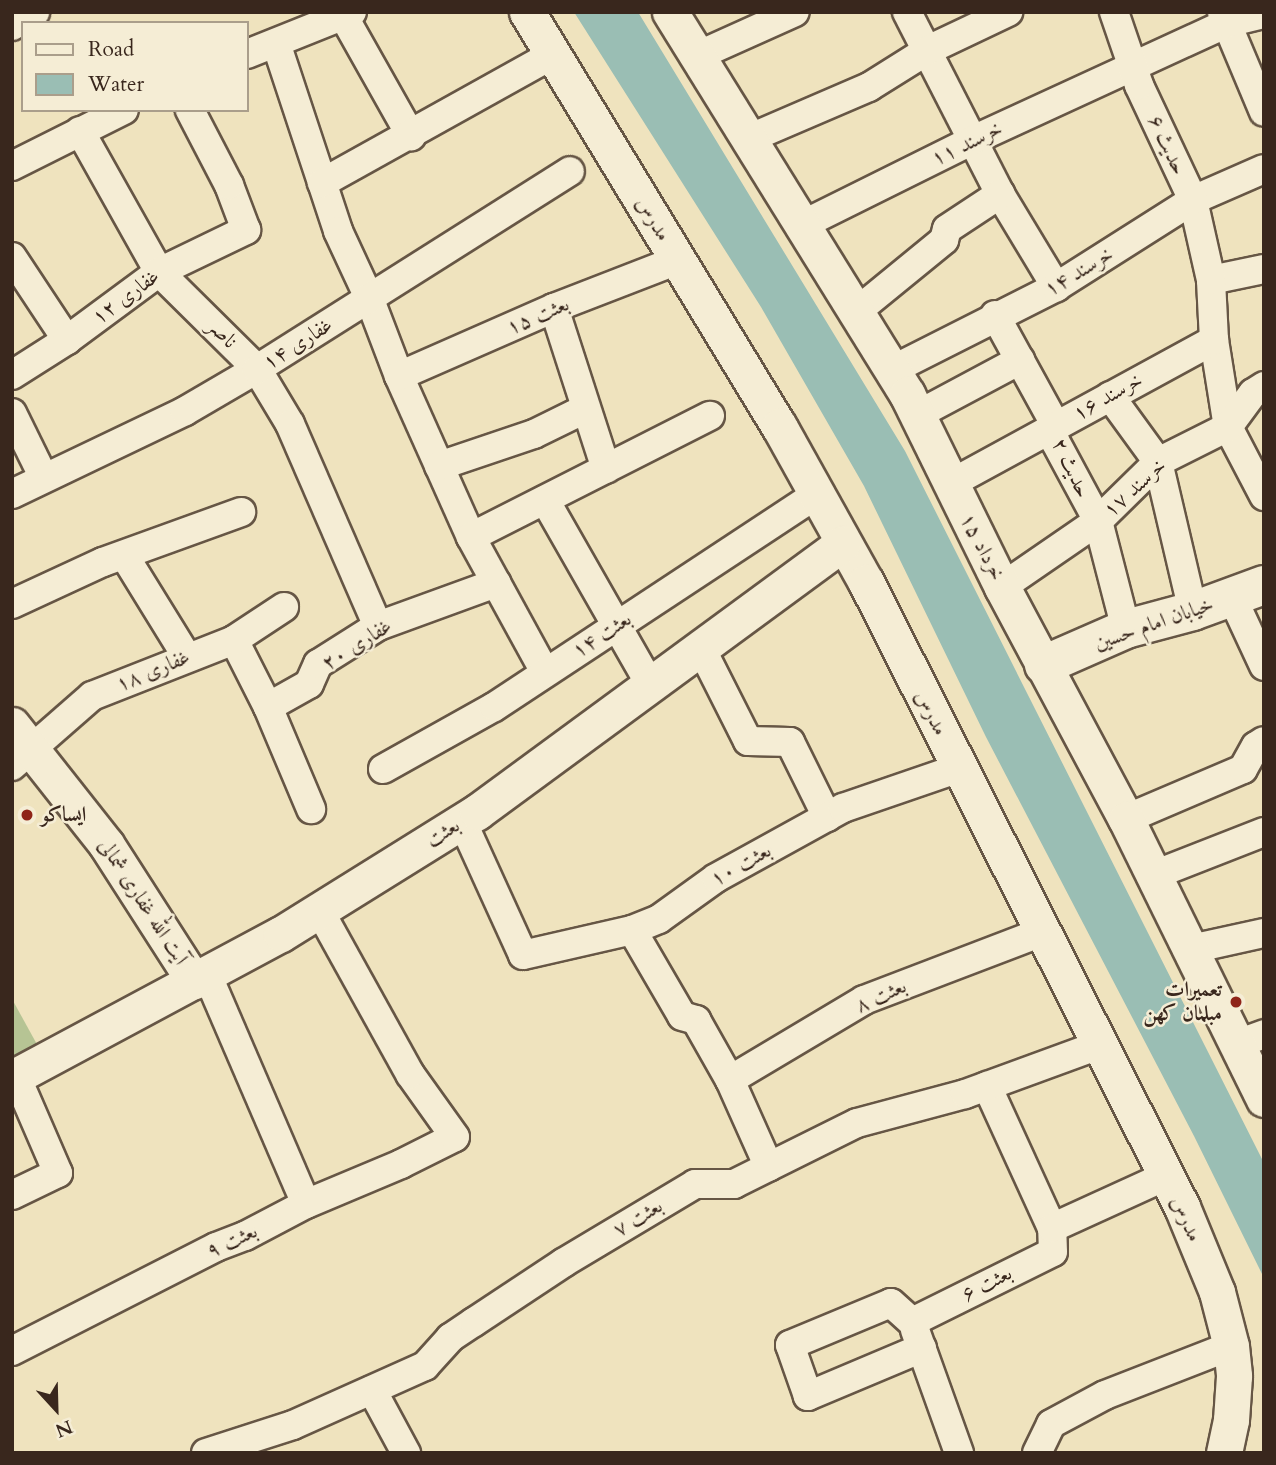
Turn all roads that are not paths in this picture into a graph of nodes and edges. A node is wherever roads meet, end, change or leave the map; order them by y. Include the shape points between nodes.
1 (35, 12) edge
2 (527, 12) edge
3 (670, 12) edge
4 (795, 12) edge
5 (907, 12) edge
6 (1008, 12) edge
7 (1114, 12) edge
8 (1264, 14) edge
9 (348, 15) edge
10 (1225, 18) edge
11 (12, 26) edge
12 (276, 43) junction
13 (928, 50) junction
14 (248, 54) edge
15 (552, 54) junction
16 (697, 56) junction
17 (1134, 69) junction
18 (120, 112) edge
19 (191, 112) edge
20 (1264, 112) edge
21 (80, 131) junction
22 (411, 136) junction
23 (748, 139) junction
24 (973, 140) junction
25 (12, 166) edge
26 (1264, 169) edge
27 (570, 171) dead end
28 (322, 183) junction
29 (1000, 194) junction
30 (1193, 200) junction
31 (802, 225) junction
32 (12, 257) edge
33 (678, 260) junction
34 (1264, 269) edge
35 (159, 272) junction
36 (1211, 280) junction
37 (1056, 287) junction
38 (370, 300) junction
39 (554, 308) junction
40 (856, 312) junction
41 (995, 316) junction
42 (67, 340) junction
43 (1214, 340) junction
44 (1020, 360) junction
45 (257, 369) junction
46 (892, 370) junction
47 (12, 375) edge
48 (399, 376) junction
49 (1264, 386) edge
50 (1110, 396) junction
51 (585, 409) junction
52 (12, 413) edge
53 (917, 415) junction
54 (710, 416) dead end
55 (1228, 426) junction
56 (1053, 427) junction
57 (1158, 462) junction
58 (439, 466) junction
59 (606, 469) junction
60 (44, 478) junction
61 (950, 484) junction
62 (12, 494) edge
63 (817, 494) junction
64 (1264, 496) edge
65 (545, 500) junction
66 (241, 512) dead end
67 (1098, 521) junction
68 (471, 537) junction
69 (843, 542) junction
70 (124, 555) junction
71 (496, 583) junction
72 (1002, 587) junction
73 (1248, 591) edge
74 (12, 604) edge
75 (284, 607) dead end
76 (1193, 611) junction
77 (616, 625) junction
78 (378, 626) junction
79 (1126, 629) junction
80 (234, 640) junction
81 (701, 648) junction
82 (187, 657) junction
83 (1044, 665) junction
84 (1264, 666) edge
85 (545, 672) junction
86 (650, 684) junction
87 (268, 707) junction
88 (1264, 741) edge
89 (19, 747) edge
90 (959, 768) junction
91 (383, 769) dead end
92 (312, 809) dead end
93 (827, 817) junction
94 (1126, 819) junction
95 (462, 821) junction
96 (1264, 832) edge
97 (1154, 875) junction
98 (318, 910) junction
99 (632, 930) junction
100 (1042, 932) junction
101 (1264, 933) edge
102 (1191, 949) junction
103 (201, 978) junction
104 (1251, 1039) edge
105 (1099, 1045) junction
106 (14, 1077) edge
107 (730, 1080) junction
108 (987, 1086) junction
109 (1264, 1099) edge
110 (769, 1167) junction
111 (1166, 1176) junction
112 (12, 1195) edge
113 (306, 1204) junction
114 (1052, 1228) junction
115 (912, 1322) junction
116 (1231, 1346) junction
117 (922, 1348) junction
118 (12, 1351) edge
119 (372, 1390) junction
120 (206, 1453) edge
121 (406, 1453) edge
122 (959, 1453) edge
123 (1037, 1453) edge
124 (1224, 1453) edge

1 - 11 street
2 - 15 street, مدرس
3 - 16 street, ۱۵ خرداد
4 - 16 street
5 - 13 street
6 - 13 street
7 - 17 street, حدیث ۶
8 - 10 street, خرسند ۱۱
9 - 12 street
9 - 22 street
10 - 17 street, خرسند ۱۱
10 - 20 street
12 - 14 street
12 - 28 street
13 - 23 street via 869,87
13 - 24 street
15 - 22 street
15 - 33 street, مدرس
16 - 23 street, ۱۵ خرداد
17 - 24 street, خرسند ۱۱
17 - 30 street, حدیث ۶
18 - 21 street
19 - 35 street, غفاری ۱۲ via 229,185 246,230
21 - 25 street
21 - 35 street, ناصر
22 - 28 street
23 - 31 street, ۱۵ خرداد
24 - 29 street
24 - 31 street, خرسند ۱۱
26 - 30 street, خرسند ۱۴
27 - 38 street, غفاری ۱۴
28 - 38 street
29 - 37 street
29 - 40 street via 947,229 944,240
30 - 36 street, حدیث ۶
30 - 37 street, خرسند ۱۴
31 - 40 street, ۱۵ خرداد
32 - 42 street
33 - 39 street, بعثت ۱۵
33 - 63 street, مدرس
34 - 36 street
35 - 42 street, غفاری ۱۲
35 - 45 street, ناصر
36 - 43 street
37 - 41 street, خرسند ۱۴
38 - 45 street, غفاری ۱۴
38 - 48 street
39 - 48 street, بعثت ۱۵
39 - 51 street
40 - 46 street, ۱۵ خرداد
41 - 44 street, حدیث ۲
41 - 46 street, خرسند ۱۴
42 - 47 street, غفاری ۱۲
43 - 50 street, خرسند ۱۶
43 - 55 street
44 - 53 street
44 - 56 street, حدیث ۲
45 - 60 street, غفاری ۱۴ via 185,411
45 - 78 street, ناصر via 290,424
46 - 53 street, ۱۵ خرداد
48 - 58 street
49 - 55 street, خرسند ۱۷ via 1252,393
50 - 56 street, خرسند ۱۶
50 - 57 street
51 - 58 street via 534,434
51 - 59 street
52 - 60 street
53 - 61 street, ۱۵ خرداد
54 - 59 street
55 - 57 street, خرسند ۱۷
55 - 64 street
56 - 61 street, خرسند ۱۶
56 - 67 street, حدیث ۲ via 1055,441
57 - 67 street, خرسند ۱۷
57 - 76 street
58 - 68 street
59 - 65 street
60 - 62 street, غفاری ۱۴
61 - 72 street, ۱۵ خرداد
63 - 69 street, مدرس
63 - 77 street, بعثت ۱۴
65 - 68 street
65 - 77 street
66 - 70 street
67 - 72 street, خرسند ۱۷
67 - 79 street, حدیث ۲
68 - 71 street
69 - 81 street, بعثت
69 - 90 street, مدرس
70 - 74 street
70 - 82 street
71 - 78 street, غفاری ۲۰
71 - 85 street
72 - 83 street, ۱۵ خرداد
73 - 76 main road, خیابان امام حسین
73 - 84 street
75 - 80 street, غفاری ۱۸
76 - 79 main road, خیابان امام حسین
77 - 85 street, بعثت ۱۴
77 - 86 street
78 - 87 street, غفاری ۲۰ via 318,664 309,684
79 - 83 main road, خیابان امام حسین
80 - 82 street, غفاری ۱۸
80 - 87 street
81 - 86 street, بعثت
81 - 93 street via 748,741 790,742
82 - 89 street, غفاری ۱۸ via 92,696
83 - 94 street, ۱۵ خرداد
85 - 91 street, بعثت ۱۴ via 458,729
86 - 95 street, بعثت
87 - 92 street
88 - 94 street via 1243,769
89 - 103 street, آیت الله غفاری شمالی via 106,844
90 - 93 street, بعثت ۱۰
90 - 100 street, مدرس
93 - 99 street, بعثت ۱۰ via 716,877 659,919
94 - 97 street, ۱۵ خرداد
95 - 98 street, بعثت
95 - 99 street, بعثت ۱۰ via 523,955
96 - 97 street
97 - 102 street, ۱۵ خرداد
98 - 103 street, بعثت
98 - 113 street, بعثت ۹ via 410,1074 454,1137
99 - 107 street via 681,1016 696,1020
100 - 105 street, مدرس
100 - 107 street, بعثت ۸ via 864,1000
101 - 102 street
102 - 104 street, ۱۵ خرداد
103 - 106 street, بعثت
103 - 113 street
104 - 109 street, ۱۵ خرداد
105 - 108 street, بعثت ۷
105 - 111 street, مدرس
106 - 112 street via 58,1173
107 - 110 street
108 - 110 street, بعثت ۷ via 857,1123
108 - 114 street
110 - 119 street, بعثت ۷ via 734,1184 695,1184 466,1327 425,1366
111 - 114 street
111 - 116 street, مدرس via 1205,1261
113 - 118 street, بعثت ۹
114 - 115 street, بعثت ۶ via 1053,1252
115 - 117 street
115 - 117 street via 891,1303 790,1345 808,1396
116 - 123 street via 1105,1395 1051,1424
116 - 124 street, مدرس via 1234,1376
117 - 122 street
119 - 120 street, بعثت ۷ via 293,1425
119 - 121 street

